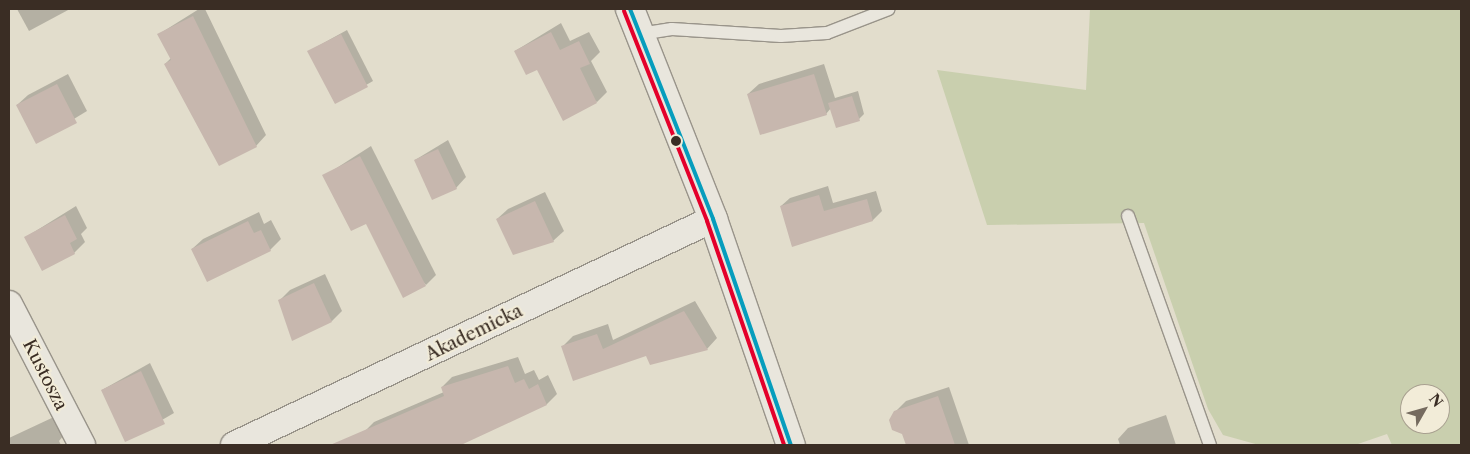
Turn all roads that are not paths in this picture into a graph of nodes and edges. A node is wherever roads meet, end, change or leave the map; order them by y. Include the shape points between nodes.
1 (630, 9) edge
2 (889, 9) edge
3 (640, 34) junction
4 (1128, 216) dead end
5 (713, 218) junction
6 (9, 304) edge
7 (82, 445) edge
8 (234, 445) edge
9 (791, 445) edge
10 (1210, 445) edge

1 - 3 street
2 - 3 lane via 827,33 781,36 672,29
3 - 5 street
4 - 10 lane
5 - 8 street, Akademicka
5 - 9 street
6 - 7 street, Kustosza

